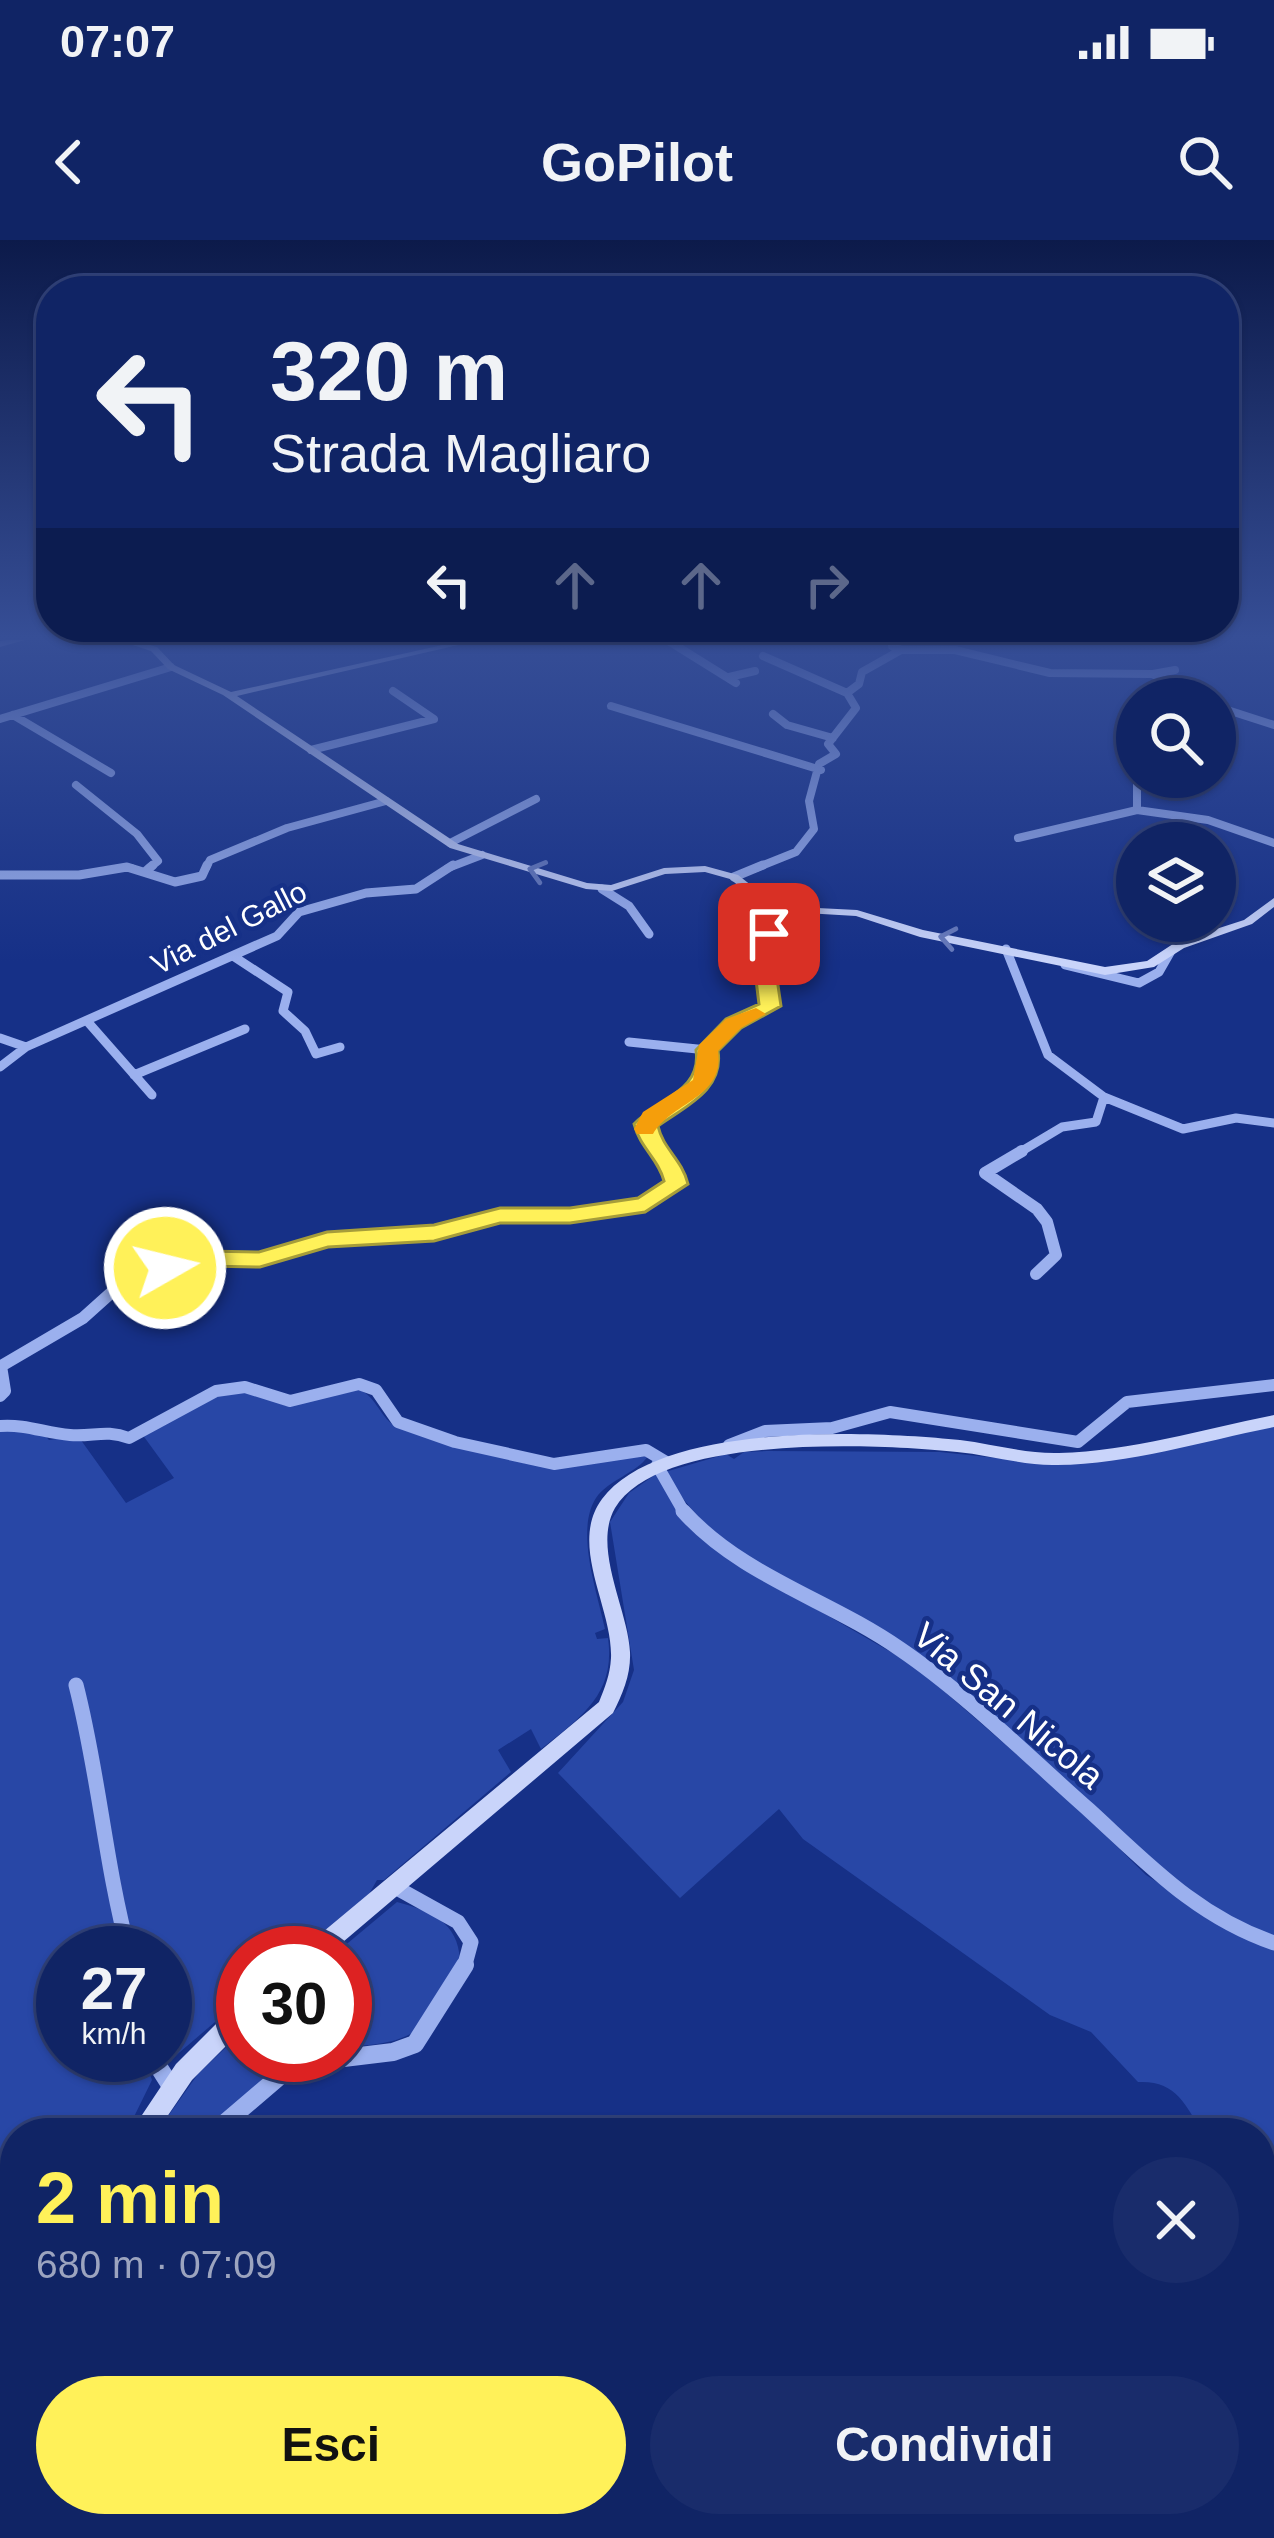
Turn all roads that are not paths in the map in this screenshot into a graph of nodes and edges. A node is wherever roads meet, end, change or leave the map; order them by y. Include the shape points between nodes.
1 (67, 747) edge
2 (307, 747) edge
3 (322, 747) edge
4 (746, 747) edge
5 (831, 747) edge
6 (311, 750) junction
7 (821, 770) junction
8 (111, 773) dead end
9 (76, 785) dead end
10 (1137, 798) edge
11 (536, 799) dead end
12 (386, 801) junction
13 (1137, 810) junction
14 (1018, 838) dead end
15 (450, 843) junction
16 (1274, 843) edge
17 (482, 855) junction
18 (146, 872) junction
19 (0, 875) edge
20 (734, 877) junction
21 (602, 889) junction
22 (1274, 901) edge
23 (784, 911) junction
24 (649, 934) dead end
25 (1006, 949) junction
26 (233, 956) junction
27 (87, 1021) junction
28 (245, 1029) dead end
29 (0, 1038) edge
30 (628, 1042) dead end
31 (26, 1047) junction
32 (340, 1047) dead end
33 (707, 1050) junction
34 (0, 1067) edge
35 (134, 1075) junction
36 (152, 1095) dead end
37 (1104, 1097) junction
38 (1274, 1124) edge
39 (1036, 1274) dead end
40 (1274, 1385) edge
41 (0, 1396) edge
42 (1274, 1421) edge
43 (0, 1426) edge
44 (727, 1446) junction
45 (661, 1463) junction
46 (76, 1685) dead end
47 (394, 1887) junction
48 (122, 1926) edge
49 (347, 1926) edge
50 (1274, 1943) edge
51 (216, 2042) edge
52 (168, 2082) edge
53 (172, 2088) junction
54 (152, 2118) edge
55 (231, 2118) edge

1 - 8 street
2 - 6 street
3 - 6 street
4 - 7 street
5 - 7 street via 836,754
6 - 12 street
7 - 20 street via 809,801 814,829 801,848
9 - 18 street via 137,834 158,861
10 - 13 street
11 - 15 street
12 - 15 street
12 - 18 street via 287,828 211,860 202,876 176,882
13 - 14 street
13 - 16 street via 1208,820
15 - 17 street
21 -> 17 street
17 - 26 street, Via del Gallo via 416,889 366,893 299,913 283,932
18 - 19 street
20 - 21 street via 675,869
20 - 23 street
21 - 24 street via 629,906
22 - 25 street via 1249,922 1129,970
25 -> 23 street via 857,913
23 - 33 street via 769,934 776,950 764,964 772,1002
25 - 37 street via 1048,1055
26 - 27 street, Via del Gallo
26 - 32 street via 287,992 283,1011 316,1054
27 - 31 street, Via del Gallo
27 - 35 street
28 - 35 street
29 - 31 street
30 - 33 street
31 - 34 street, Via del Gallo
33 - 41 street via 710,1069 701,1084 646,1124 676,1184 645,1205 500,1216 434,1233 327,1240 260,1259 182,1262 112,1292 14,1354 1,1366
35 - 36 street
37 - 38 street via 1183,1129 1236,1118
37 - 39 street via 1096,1122 1062,1127 985,1173 1047,1222 1056,1255
40 - 44 street via 1127,1402 1078,1442 890,1412 850,1426 765,1431
42 - 44 street via 1057,1459 933,1444
43 - 45 street via 34,1424 69,1435 109,1430 129,1438 216,1391 245,1387 290,1401 359,1384 376,1390 398,1422 455,1442 554,1464 646,1450
44 - 45 street
45 - 47 street via 615,1496 600,1525 623,1659 613,1697 583,1732
45 - 50 street, Via San Nicola via 685,1514 724,1549 901,1649 1149,1871 1245,1934
46 - 48 street
47 - 49 street
47 - 55 street via 458,1922 471,1942 426,2035 394,2052 294,2064
51 - 53 street
52 - 53 street
53 - 54 street

